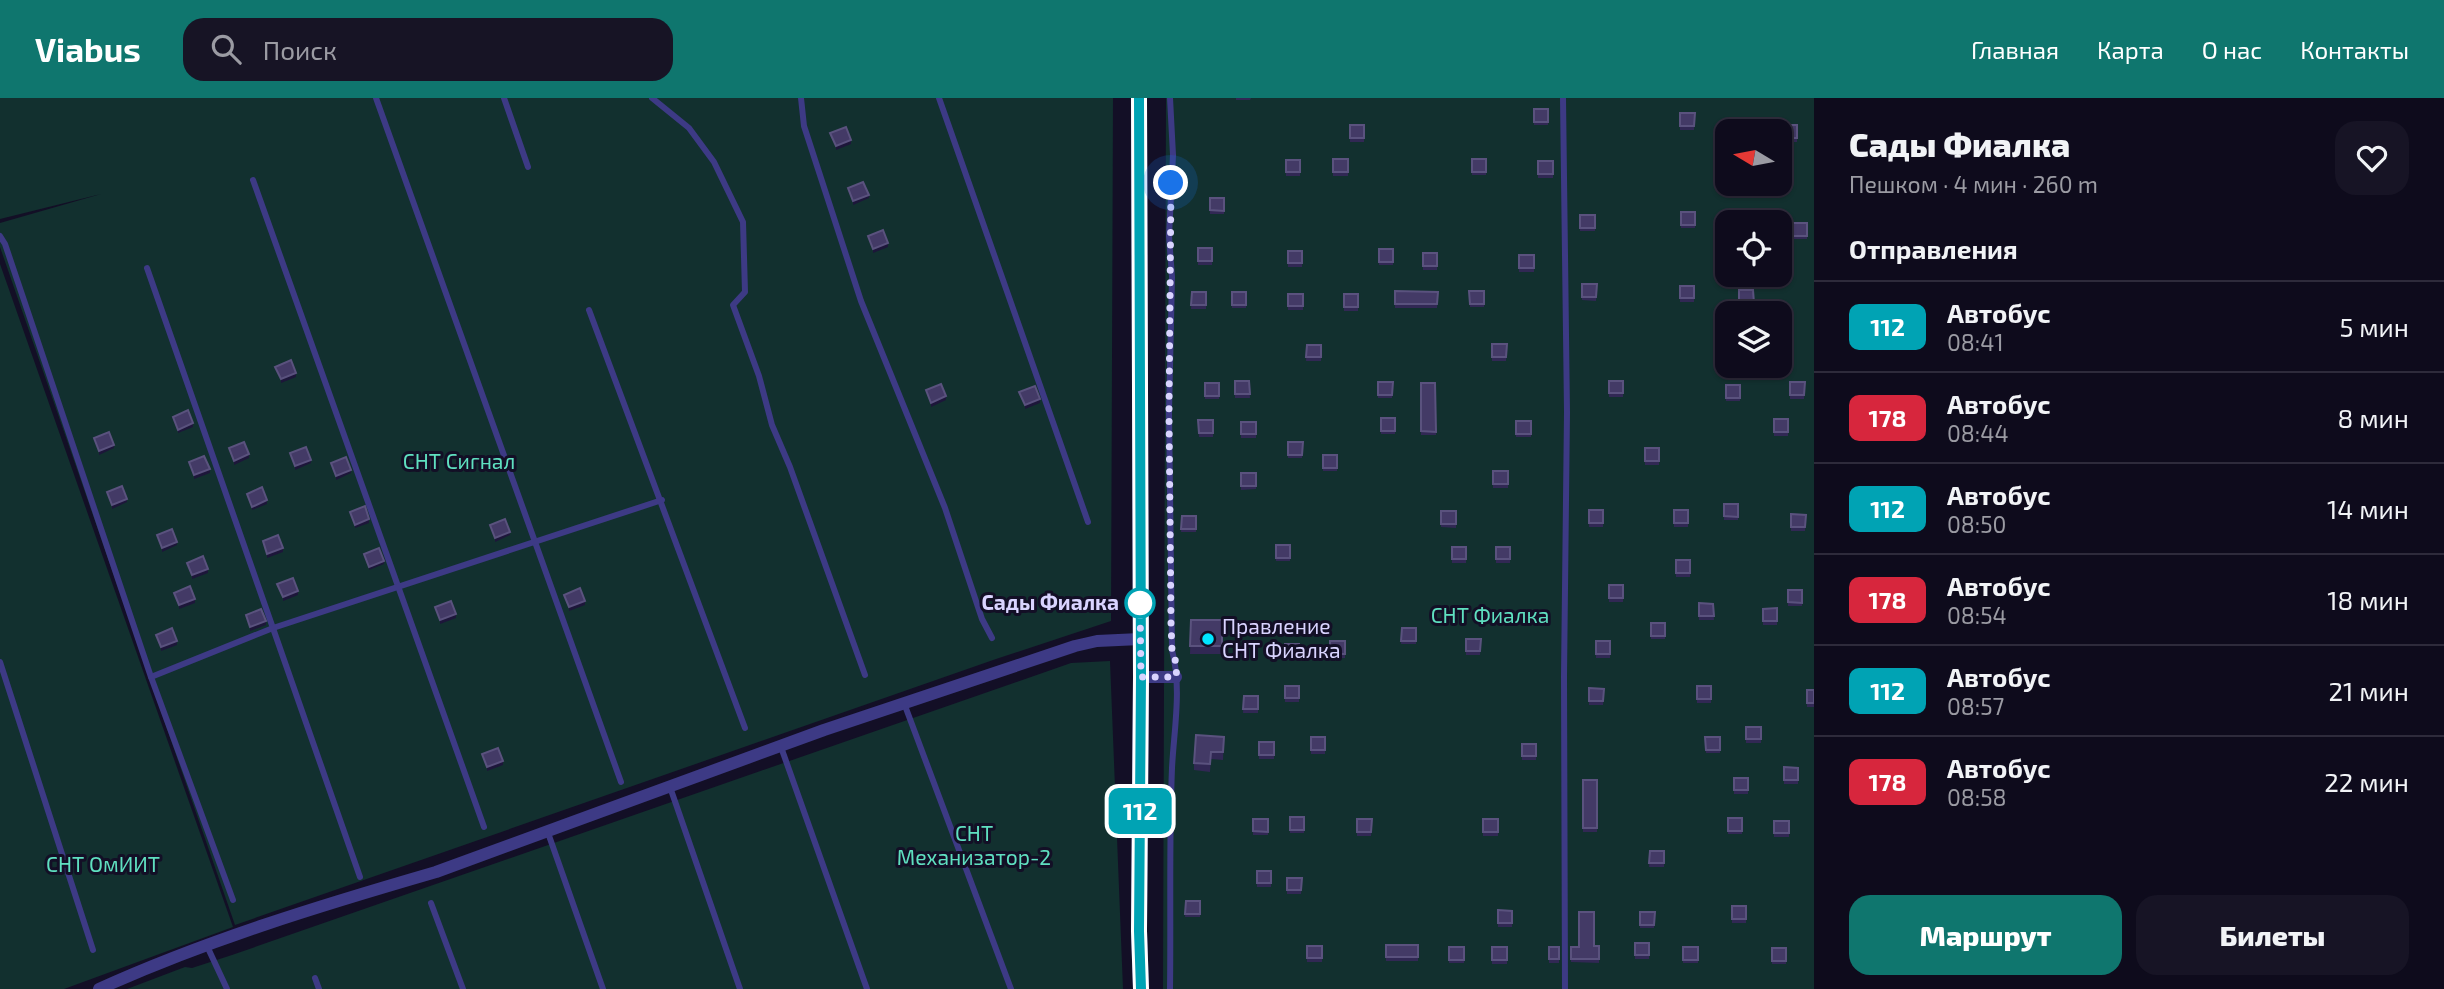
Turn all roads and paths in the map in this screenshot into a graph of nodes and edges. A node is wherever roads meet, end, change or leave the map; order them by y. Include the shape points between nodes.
1 (376, 98) edge
2 (504, 98) edge
3 (652, 98) edge
4 (801, 98) edge
5 (939, 98) edge
6 (1139, 98) edge
7 (1170, 98) edge
8 (1563, 98) edge
9 (528, 167) dead end
10 (253, 180) dead end
11 (0, 236) edge
12 (146, 268) dead end
13 (589, 310) dead end
14 (662, 500) junction
15 (1088, 522) dead end
16 (535, 542) junction
17 (398, 587) junction
18 (273, 628) junction
19 (992, 638) dead end
20 (1140, 639) junction
21 (0, 662) edge
22 (865, 675) dead end
23 (151, 677) junction
24 (1141, 677) junction
25 (1176, 677) junction
26 (904, 703) junction
27 (745, 728) dead end
28 (781, 747) junction
29 (621, 782) dead end
30 (670, 787) junction
31 (484, 827) dead end
32 (547, 830) junction
33 (360, 877) dead end
34 (233, 900) dead end
35 (431, 903) dead end
36 (207, 944) junction
37 (93, 950) dead end
38 (315, 978) dead end
39 (99, 989) edge
40 (227, 989) edge
41 (319, 989) edge
42 (463, 989) edge
43 (603, 989) edge
44 (740, 989) edge
45 (867, 989) edge
46 (1011, 989) edge
47 (1141, 989) edge
48 (1170, 989) edge
49 (1565, 989) edge

1 - 16 lane
2 - 9 lane
3 - 22 lane via 689,128 714,162 743,222 745,292 733,305 772,425
4 - 19 lane via 804,126 861,301 946,508
5 - 15 lane
6 - 20 street
7 - 25 lane via 1171,624
8 - 49 lane
10 - 17 lane
11 - 23 lane
12 - 18 lane
13 - 14 lane
14 - 16 lane
14 - 27 lane
16 - 17 lane
16 - 29 lane
17 - 18 lane
17 - 31 lane
18 - 23 lane
18 - 33 lane
20 - 24 street
20 - 26 street via 1097,640
21 - 37 lane
23 - 34 lane
24 - 25 street
24 - 47 street
25 - 48 lane
26 - 28 street
26 - 46 lane
28 - 30 street
28 - 45 lane
30 - 32 street
30 - 44 lane
32 - 36 street via 436,872
32 - 43 lane
35 - 42 lane
36 - 39 street
36 - 40 lane
38 - 41 lane

